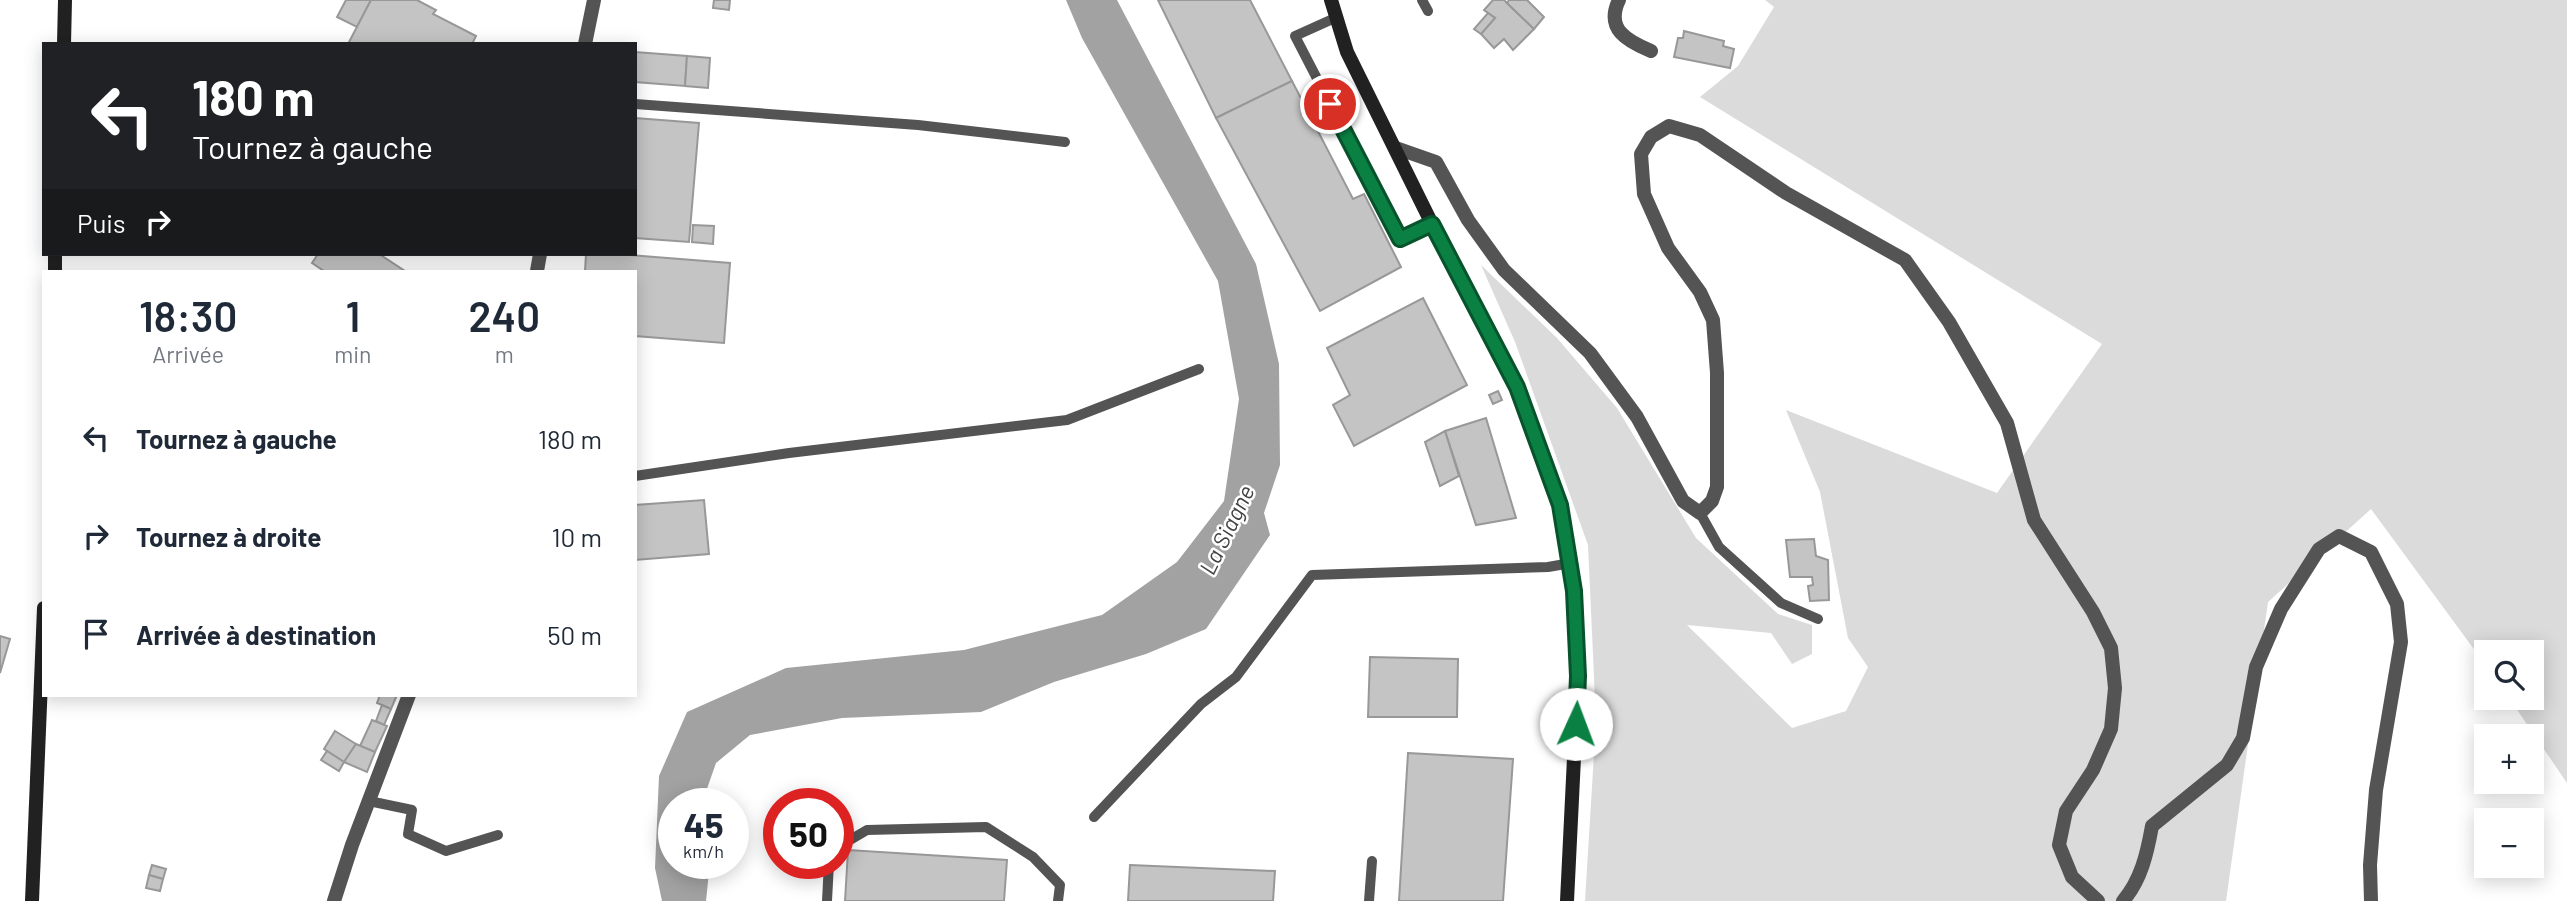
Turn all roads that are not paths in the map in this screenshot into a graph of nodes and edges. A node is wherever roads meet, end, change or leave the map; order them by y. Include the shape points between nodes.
1 (65, 0) edge
2 (594, 0) edge
3 (1331, 0) edge
4 (1619, 0) edge
5 (1335, 18) junction
6 (64, 42) edge
7 (585, 42) edge
8 (1651, 51) dead end
9 (637, 104) edge
10 (1065, 142) dead end
11 (1396, 148) junction
12 (1432, 224) junction
13 (1199, 369) dead end
14 (637, 476) edge
15 (1700, 513) junction
16 (1571, 563) junction
17 (1818, 619) dead end
18 (42, 649) edge
19 (409, 697) edge
20 (369, 801) junction
21 (1094, 817) dead end
22 (498, 835) dead end
23 (854, 838) edge
24 (1372, 861) dead end
25 (828, 879) edge
26 (32, 901) edge
27 (334, 901) edge
28 (827, 901) edge
29 (1058, 901) edge
30 (1369, 901) edge
31 (1567, 901) edge
32 (2098, 901) edge
33 (2123, 901) edge
34 (2371, 901) edge

1 - 6 main road
2 - 7 street
3 - 5 main road
4 - 8 street via 1614,16 1618,31
5 - 11 main road via 1347,52
5 - 12 lane via 1295,36 1400,239
9 - 10 lane via 918,125
11 - 12 main road
11 - 15 street via 1436,162 1468,220 1504,270 1590,353 1637,417 1683,502
12 - 16 main road via 1517,387 1560,505
13 - 14 lane via 1067,420
15 - 17 lane via 1729,557 1781,603
15 - 32 street via 1713,501 1717,487 1713,320 1700,292 1668,248 1644,194 1641,154 1651,137 1669,126 1700,135 1786,193 1905,260 1949,322 2007,423 2034,520 2111,648 2115,688 2111,729 2093,770 2066,811 2059,845 2072,877
16 - 21 lane via 1312,575 1236,677 1201,704
16 - 31 main road via 1578,676
18 - 26 main road
19 - 20 street
20 - 22 lane via 412,810 408,834 446,851
20 - 27 street
23 - 29 lane via 867,830 986,827 1033,857 1060,885
24 - 30 lane
25 - 28 lane
33 - 34 street via 2135,887 2152,826 2227,765 2243,738 2256,667 2281,609 2319,549 2339,536 2371,552 2397,604 2401,642 2376,790

